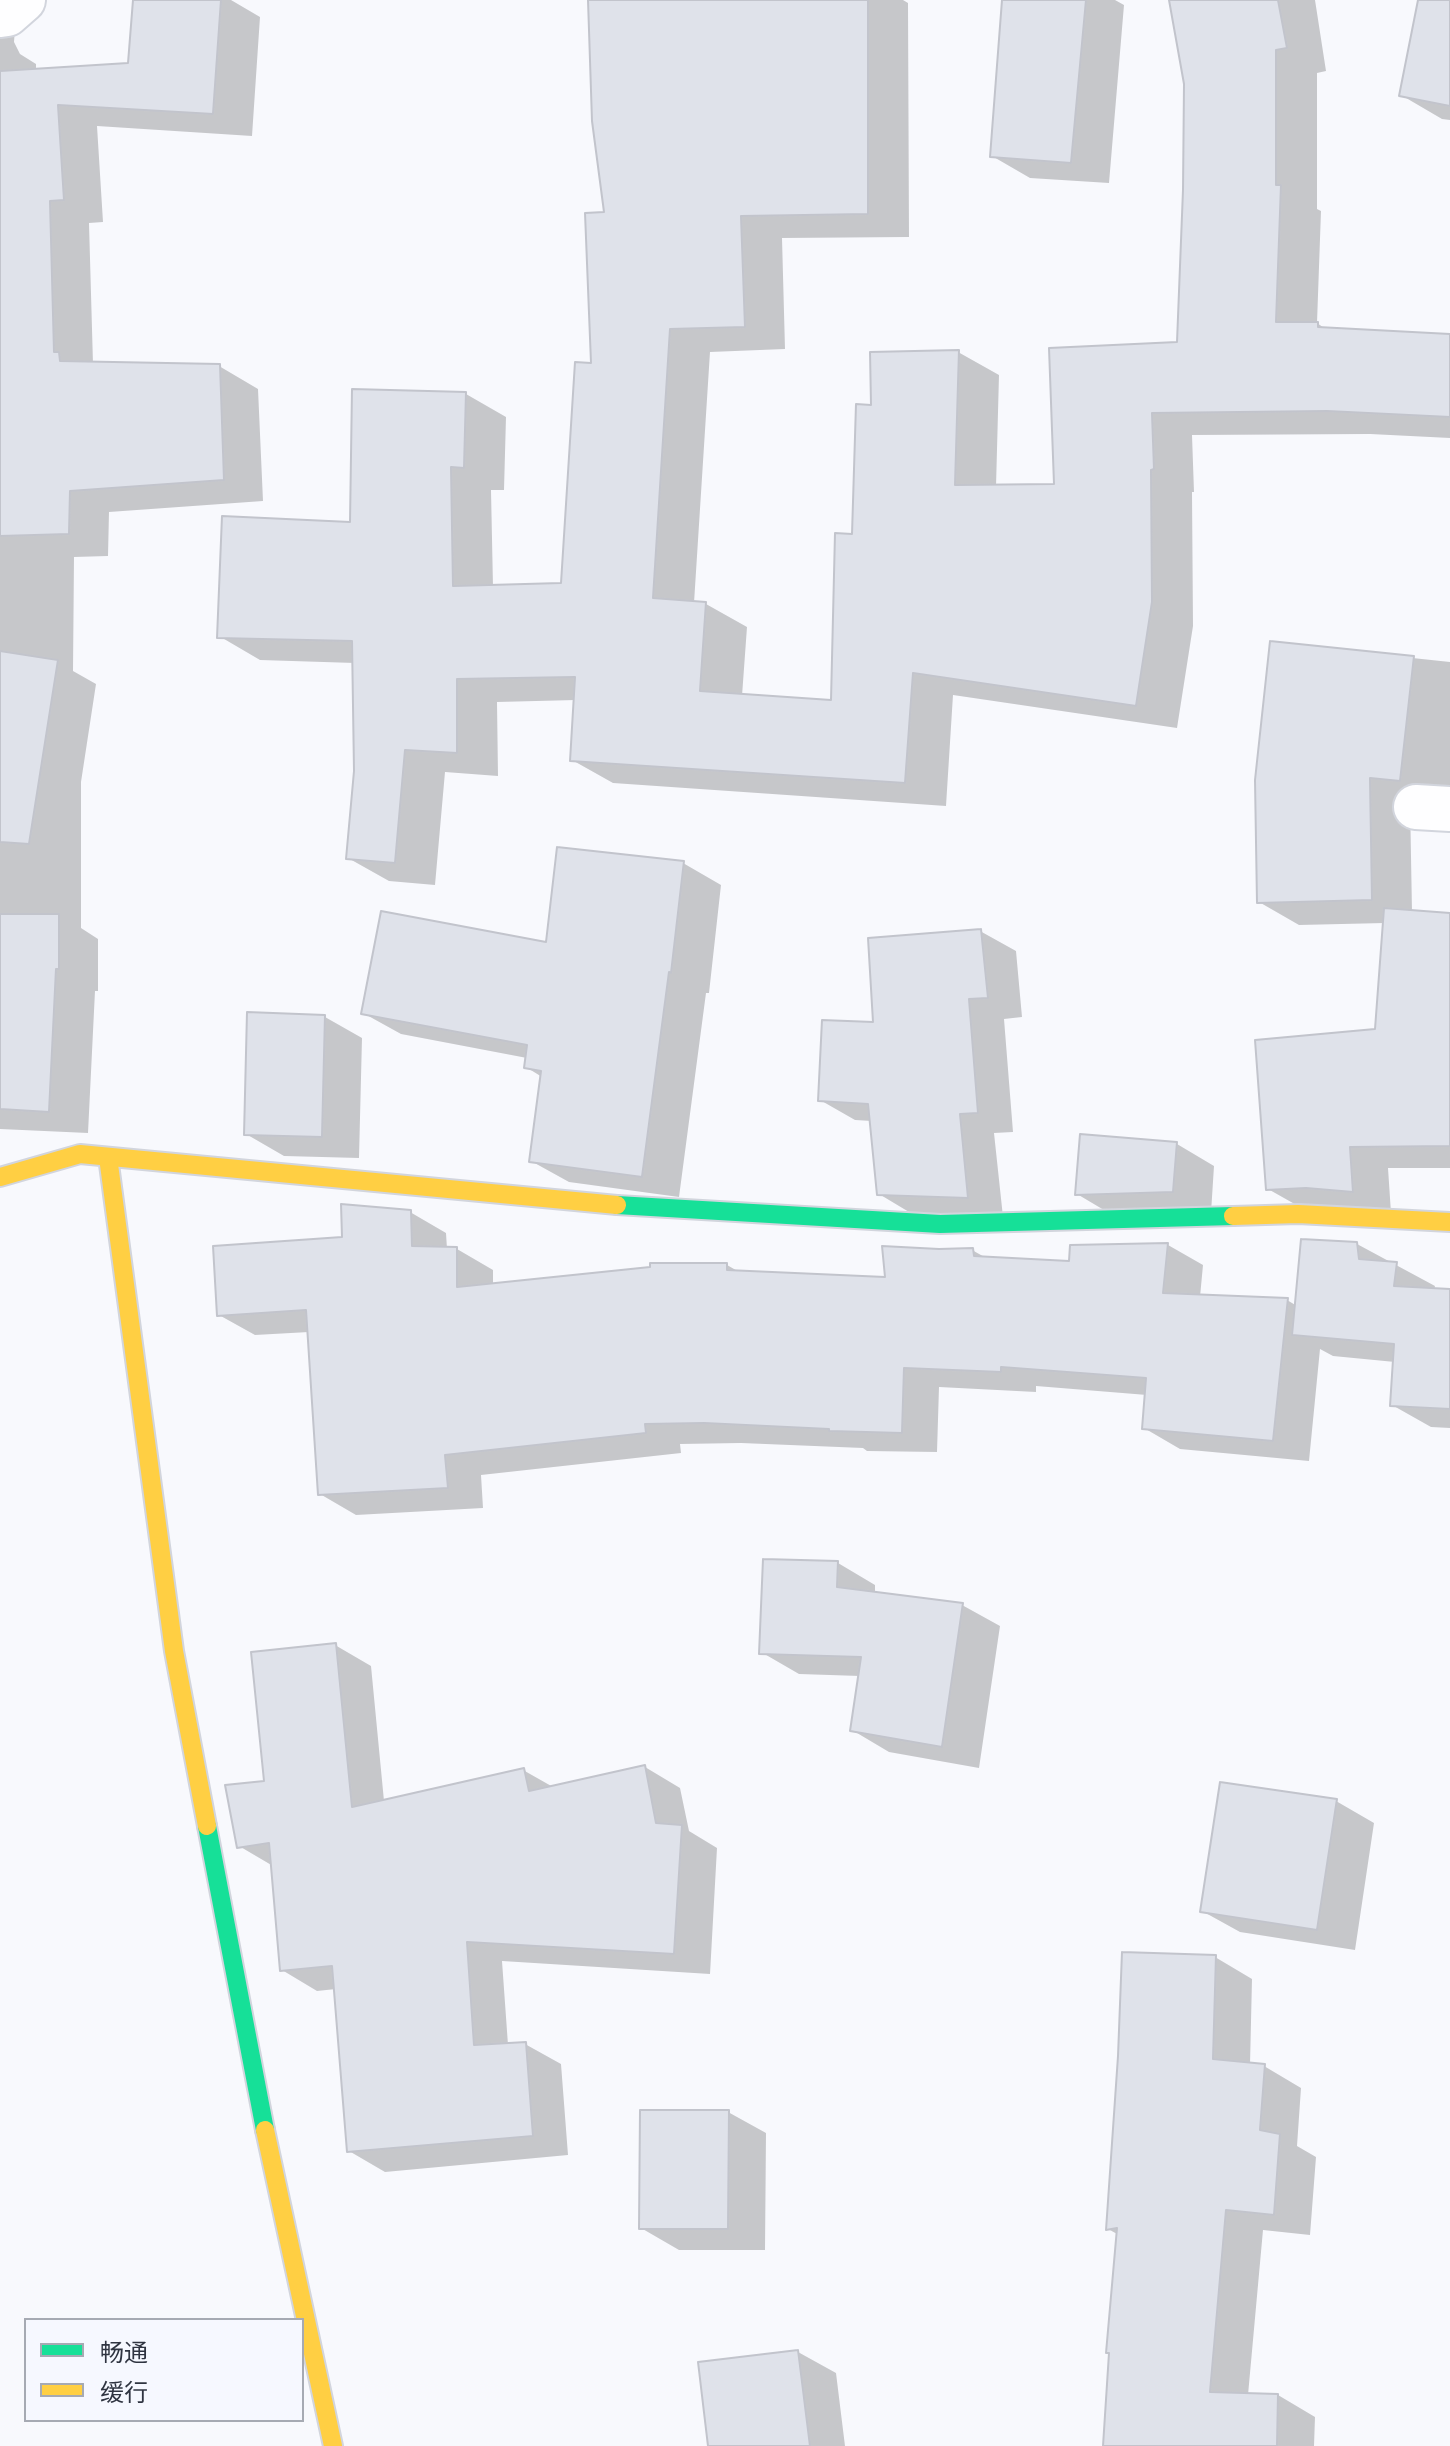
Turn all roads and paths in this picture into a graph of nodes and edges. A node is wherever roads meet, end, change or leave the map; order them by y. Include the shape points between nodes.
1 (23, 0) edge
2 (0, 15) edge
3 (108, 1157) junction
4 (0, 1177) edge
5 (1450, 1222) edge
6 (333, 2446) edge

1 - 2 street
3 - 4 street via 80,1154
3 - 5 street via 653,1208 940,1224 1298,1214
3 - 6 street via 174,1651 273,2172

